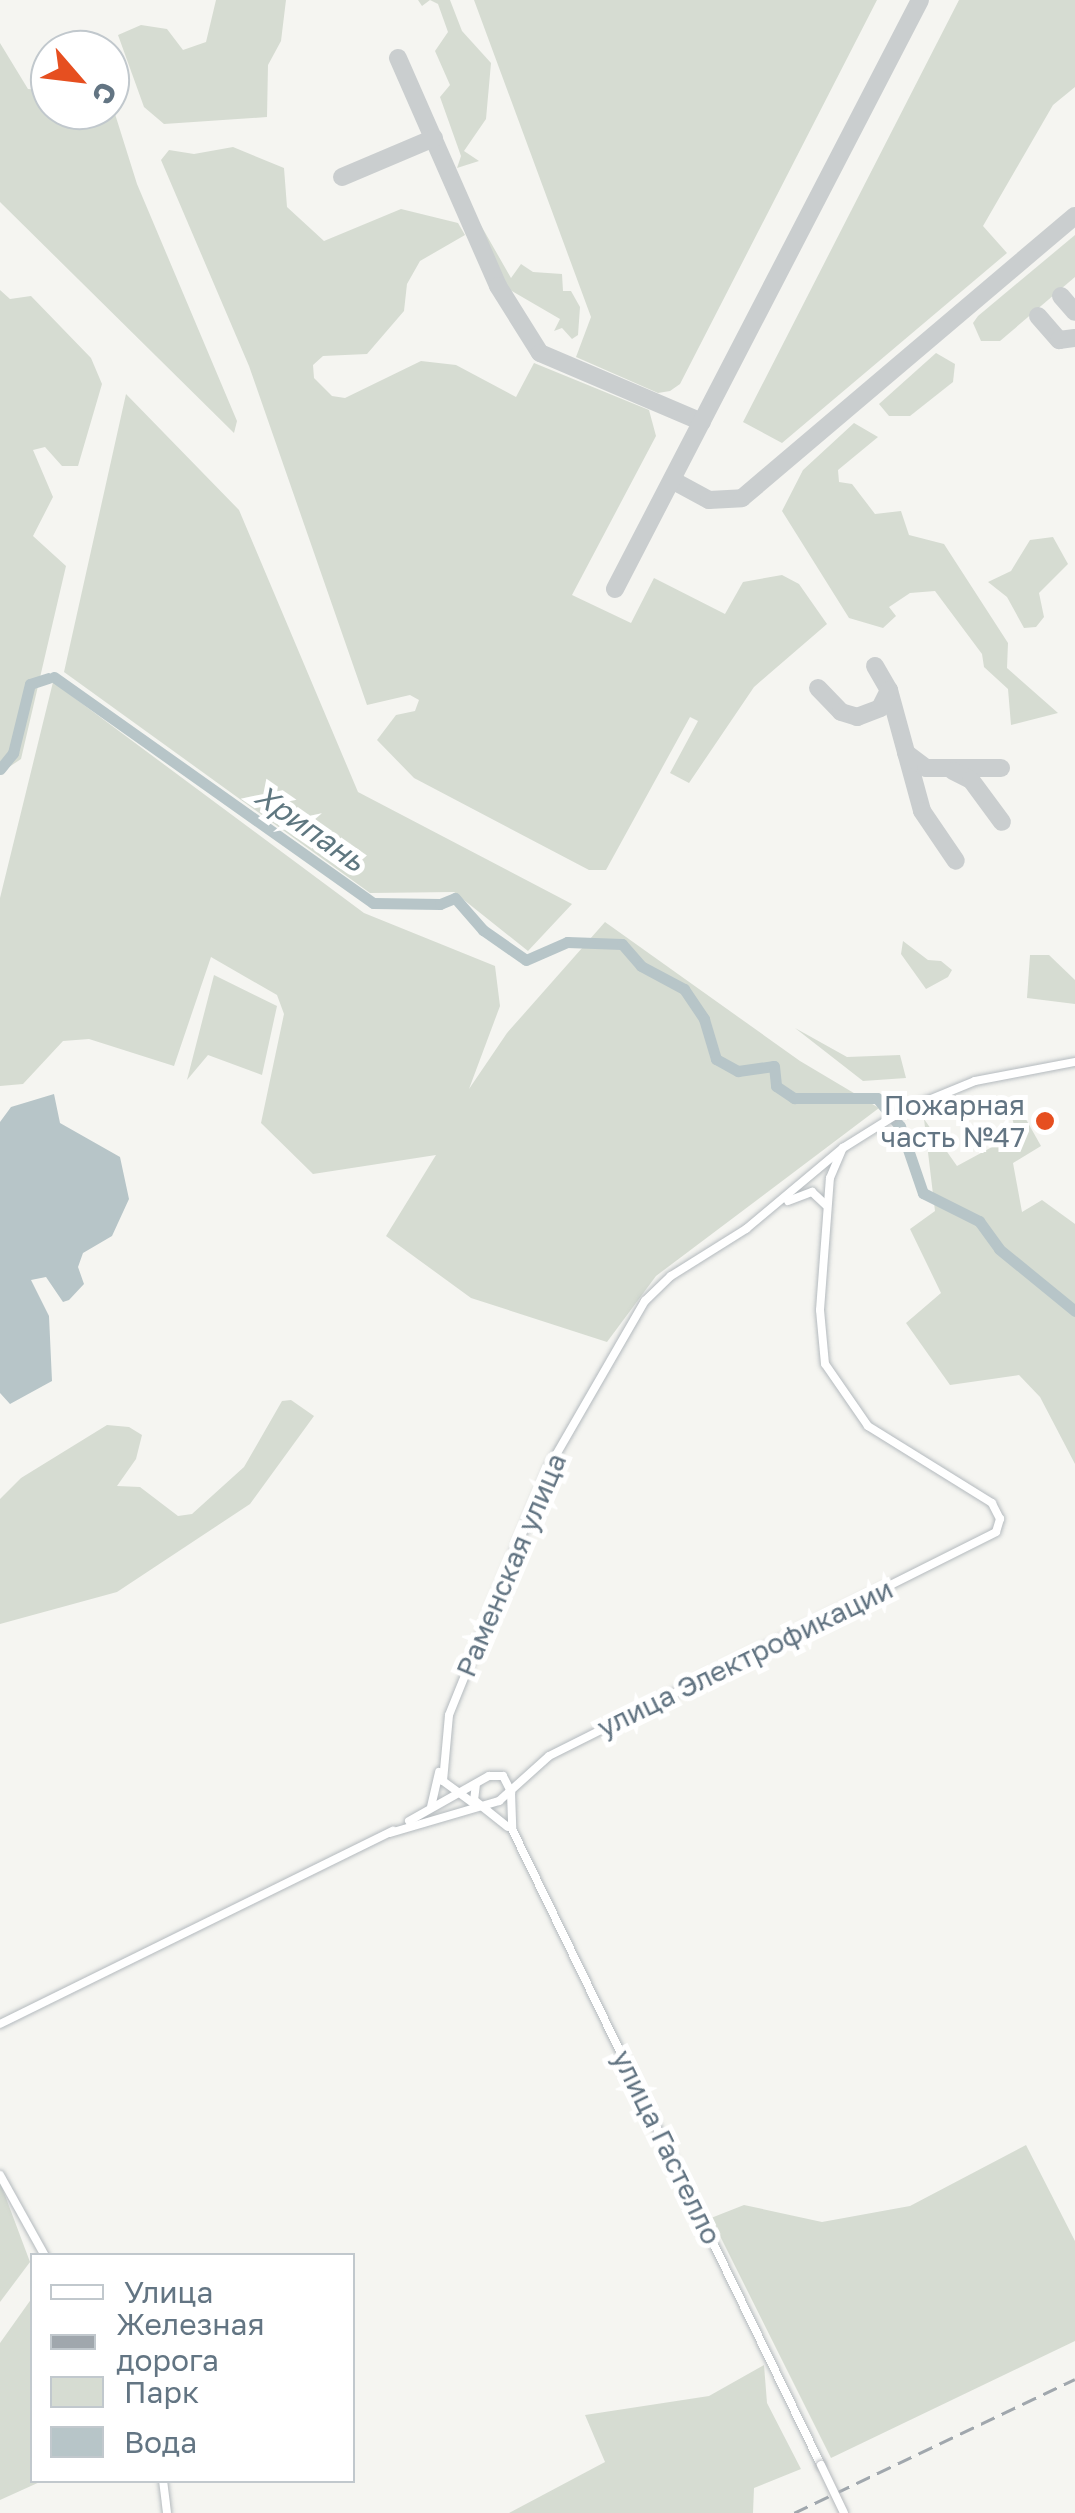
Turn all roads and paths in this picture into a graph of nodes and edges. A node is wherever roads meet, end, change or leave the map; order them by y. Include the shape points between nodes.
1 (1075, 1062) edge
2 (844, 1148) junction
3 (818, 1168) junction
4 (830, 1178) junction
5 (776, 1207) junction
6 (827, 1209) junction
7 (441, 1758) junction
8 (478, 1781) junction
9 (511, 1792) junction
10 (455, 1794) junction
11 (482, 1807) junction
12 (429, 1809) junction
13 (512, 1830) junction
14 (390, 1833) junction
15 (0, 2024) edge
16 (0, 2175) edge
17 (44, 2253) edge
18 (163, 2483) edge
19 (166, 2513) edge
20 (844, 2513) edge

1 - 2 main road, Раменская улица via 975,1082 902,1111
2 - 3 main road, Раменская улица
2 - 4 main road
3 - 4 main road via 810,1181 815,1188
3 - 5 main road, Раменская улица
4 - 6 main road
5 - 6 main road via 812,1192
5 - 7 main road, Раменская улица via 671,1276 645,1301 549,1467 463,1676
6 - 9 main road, улица Электрофикации via 820,1310 825,1364 868,1426 992,1503 1000,1518 990,1539 548,1756
7 - 10 main road via 443,1781
7 - 12 main road, Раменская улица
8 - 9 main road via 500,1774
8 - 10 main road
8 - 11 main road via 472,1796
9 - 11 main road, улица Электрофикации
9 - 13 main road, улица Гастелло
10 - 11 main road, улица Гастелло
10 - 12 main road
11 - 13 main road, улица Гастелло
11 - 14 main road, улица Электрофикации
12 - 14 main road
13 - 20 main road, улица Гастелло, bridge
14 - 15 main road
16 - 17 main road
18 - 19 main road

